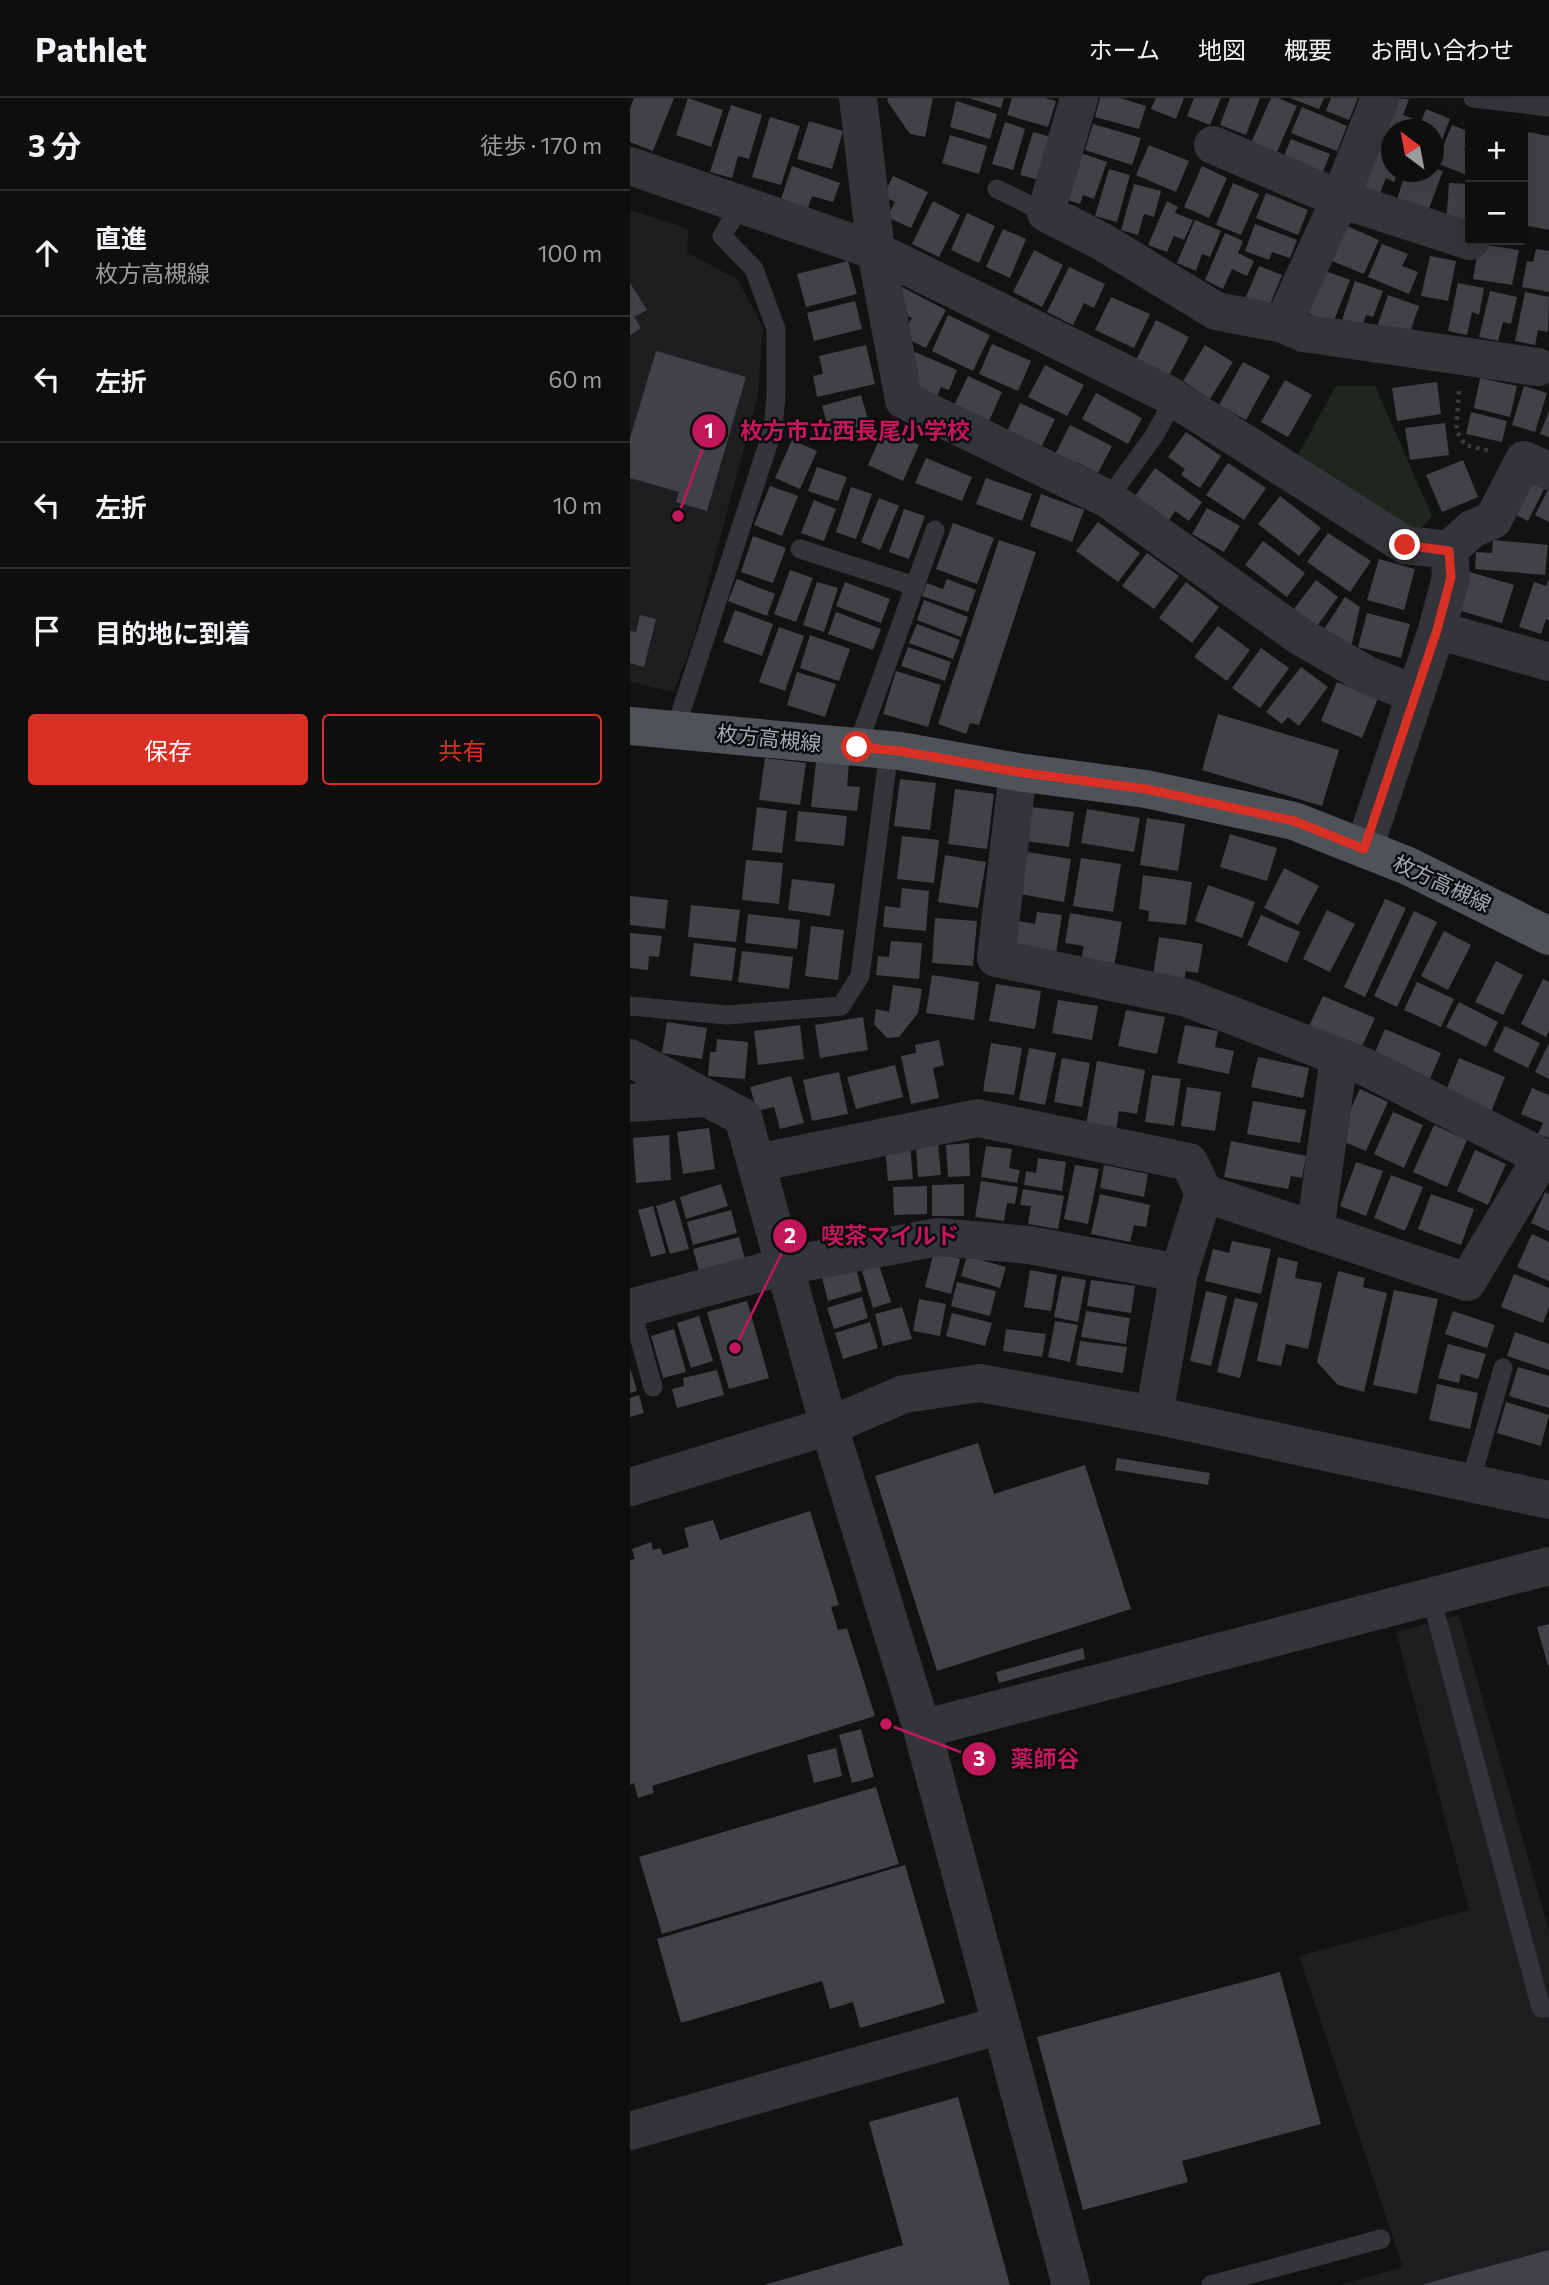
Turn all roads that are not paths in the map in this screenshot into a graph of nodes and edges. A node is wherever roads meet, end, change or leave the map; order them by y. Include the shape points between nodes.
1 (858, 98) edge
2 (1079, 98) edge
3 (1380, 98) edge
4 (1473, 98) edge
5 (1549, 107) edge
6 (1213, 145) dead end
7 (630, 166) edge
8 (997, 189) dead end
9 (1340, 199) junction
10 (741, 204) junction
11 (1046, 213) junction
12 (1465, 239) edge
13 (876, 251) junction
14 (1283, 324) junction
15 (1538, 367) dead end
16 (1174, 399) junction
17 (1536, 466) edge
18 (1108, 499) junction
19 (935, 530) dead end
20 (800, 549) dead end
21 (1449, 551) junction
22 (915, 586) junction
23 (1437, 630) junction
24 (1549, 662) edge
25 (1415, 694) junction
26 (630, 726) edge
27 (675, 730) junction
28 (873, 749) junction
29 (1018, 772) junction
30 (1364, 849) junction
31 (1549, 936) edge
32 (630, 1006) edge
33 (1339, 1057) junction
34 (630, 1058) edge
35 (704, 1098) junction
36 (630, 1103) edge
37 (1546, 1159) edge
38 (756, 1163) junction
39 (1204, 1193) junction
40 (1315, 1231) junction
41 (785, 1266) junction
42 (1178, 1273) junction
43 (630, 1308) edge
44 (1503, 1368) dead end
45 (653, 1387) dead end
46 (1154, 1415) junction
47 (829, 1426) junction
48 (1470, 1483) junction
49 (630, 1487) edge
50 (1549, 1500) edge
51 (1549, 1566) edge
52 (1431, 1597) junction
53 (922, 1729) junction
54 (1549, 2008) edge
55 (1001, 2025) junction
56 (630, 2131) edge
57 (1381, 2239) dead end
58 (1071, 2285) edge
59 (1211, 2285) edge

1 - 13 street
2 - 11 street
3 - 9 street
4 - 5 lane
6 - 9 street
7 - 10 street
8 - 11 lane
9 - 12 street
9 - 14 street
10 - 13 street
10 - 27 lane via 722,236 754,269 776,329 773,429
11 - 14 street via 1216,311
13 - 16 street
13 - 18 street via 904,400
14 - 15 street via 1303,333
16 - 18 lane via 1154,436
16 - 21 street via 1405,545
17 - 21 street via 1493,520 1472,529
18 - 25 street via 1298,635 1367,674
19 - 22 lane
20 - 22 lane
21 - 23 street via 1451,577
22 - 28 lane
23 - 24 street
23 - 25 street
25 - 30 street
26 - 27 main road, 枚方高槻線
27 - 28 main road, 枚方高槻線
28 - 29 main road, 枚方高槻線
28 - 32 lane via 860,976 841,1006 727,1015
29 - 30 main road, 枚方高槻線 via 1146,789 1294,821
29 - 33 street via 996,958 1188,998
30 - 31 main road, 枚方高槻線
33 - 37 street
33 - 40 street
34 - 35 street
35 - 36 street
35 - 38 street via 743,1117
37 - 40 street via 1467,1282
38 - 39 street via 978,1118 1189,1162
38 - 41 street
39 - 40 street
39 - 42 street
41 - 42 street via 938,1237 1029,1245
41 - 43 street
41 - 47 street
42 - 46 street
43 - 45 lane
44 - 48 lane
46 - 47 street via 980,1383 904,1394
46 - 48 street
47 - 49 street
47 - 53 street
48 - 50 street
51 - 52 street
52 - 53 street
52 - 54 lane via 1541,2008
53 - 55 street
55 - 56 street
55 - 58 street
57 - 59 lane

